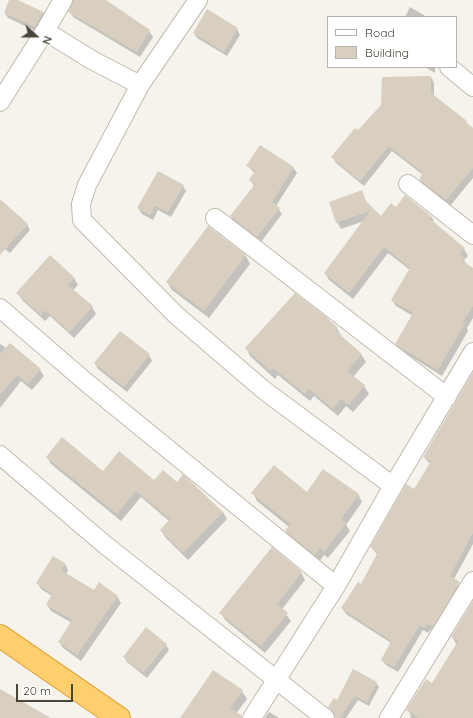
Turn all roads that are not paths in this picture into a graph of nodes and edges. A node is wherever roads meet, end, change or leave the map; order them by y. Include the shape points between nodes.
1 (63, 0) edge
2 (198, 0) edge
3 (45, 31) junction
4 (450, 68) edge
5 (140, 85) junction
6 (473, 87) edge
7 (0, 102) edge
8 (408, 184) dead end
9 (215, 218) dead end
10 (473, 235) edge
11 (0, 308) edge
12 (473, 352) edge
13 (446, 397) junction
14 (0, 455) edge
15 (393, 486) junction
16 (473, 581) edge
17 (336, 586) junction
18 (0, 636) edge
19 (276, 680) junction
20 (119, 718) edge
21 (252, 718) edge
22 (325, 718) edge
23 (389, 718) edge

1 - 3 street
2 - 5 street
3 - 5 street
3 - 7 street
4 - 6 street
5 - 15 street via 87,185 81,204 82,220 182,320 265,390
8 - 10 street
9 - 13 street
11 - 17 street via 87,383
12 - 13 street
13 - 15 street
14 - 19 street via 104,544
15 - 17 street
16 - 23 street
17 - 19 street
18 - 20 highway
19 - 21 street
19 - 22 street

